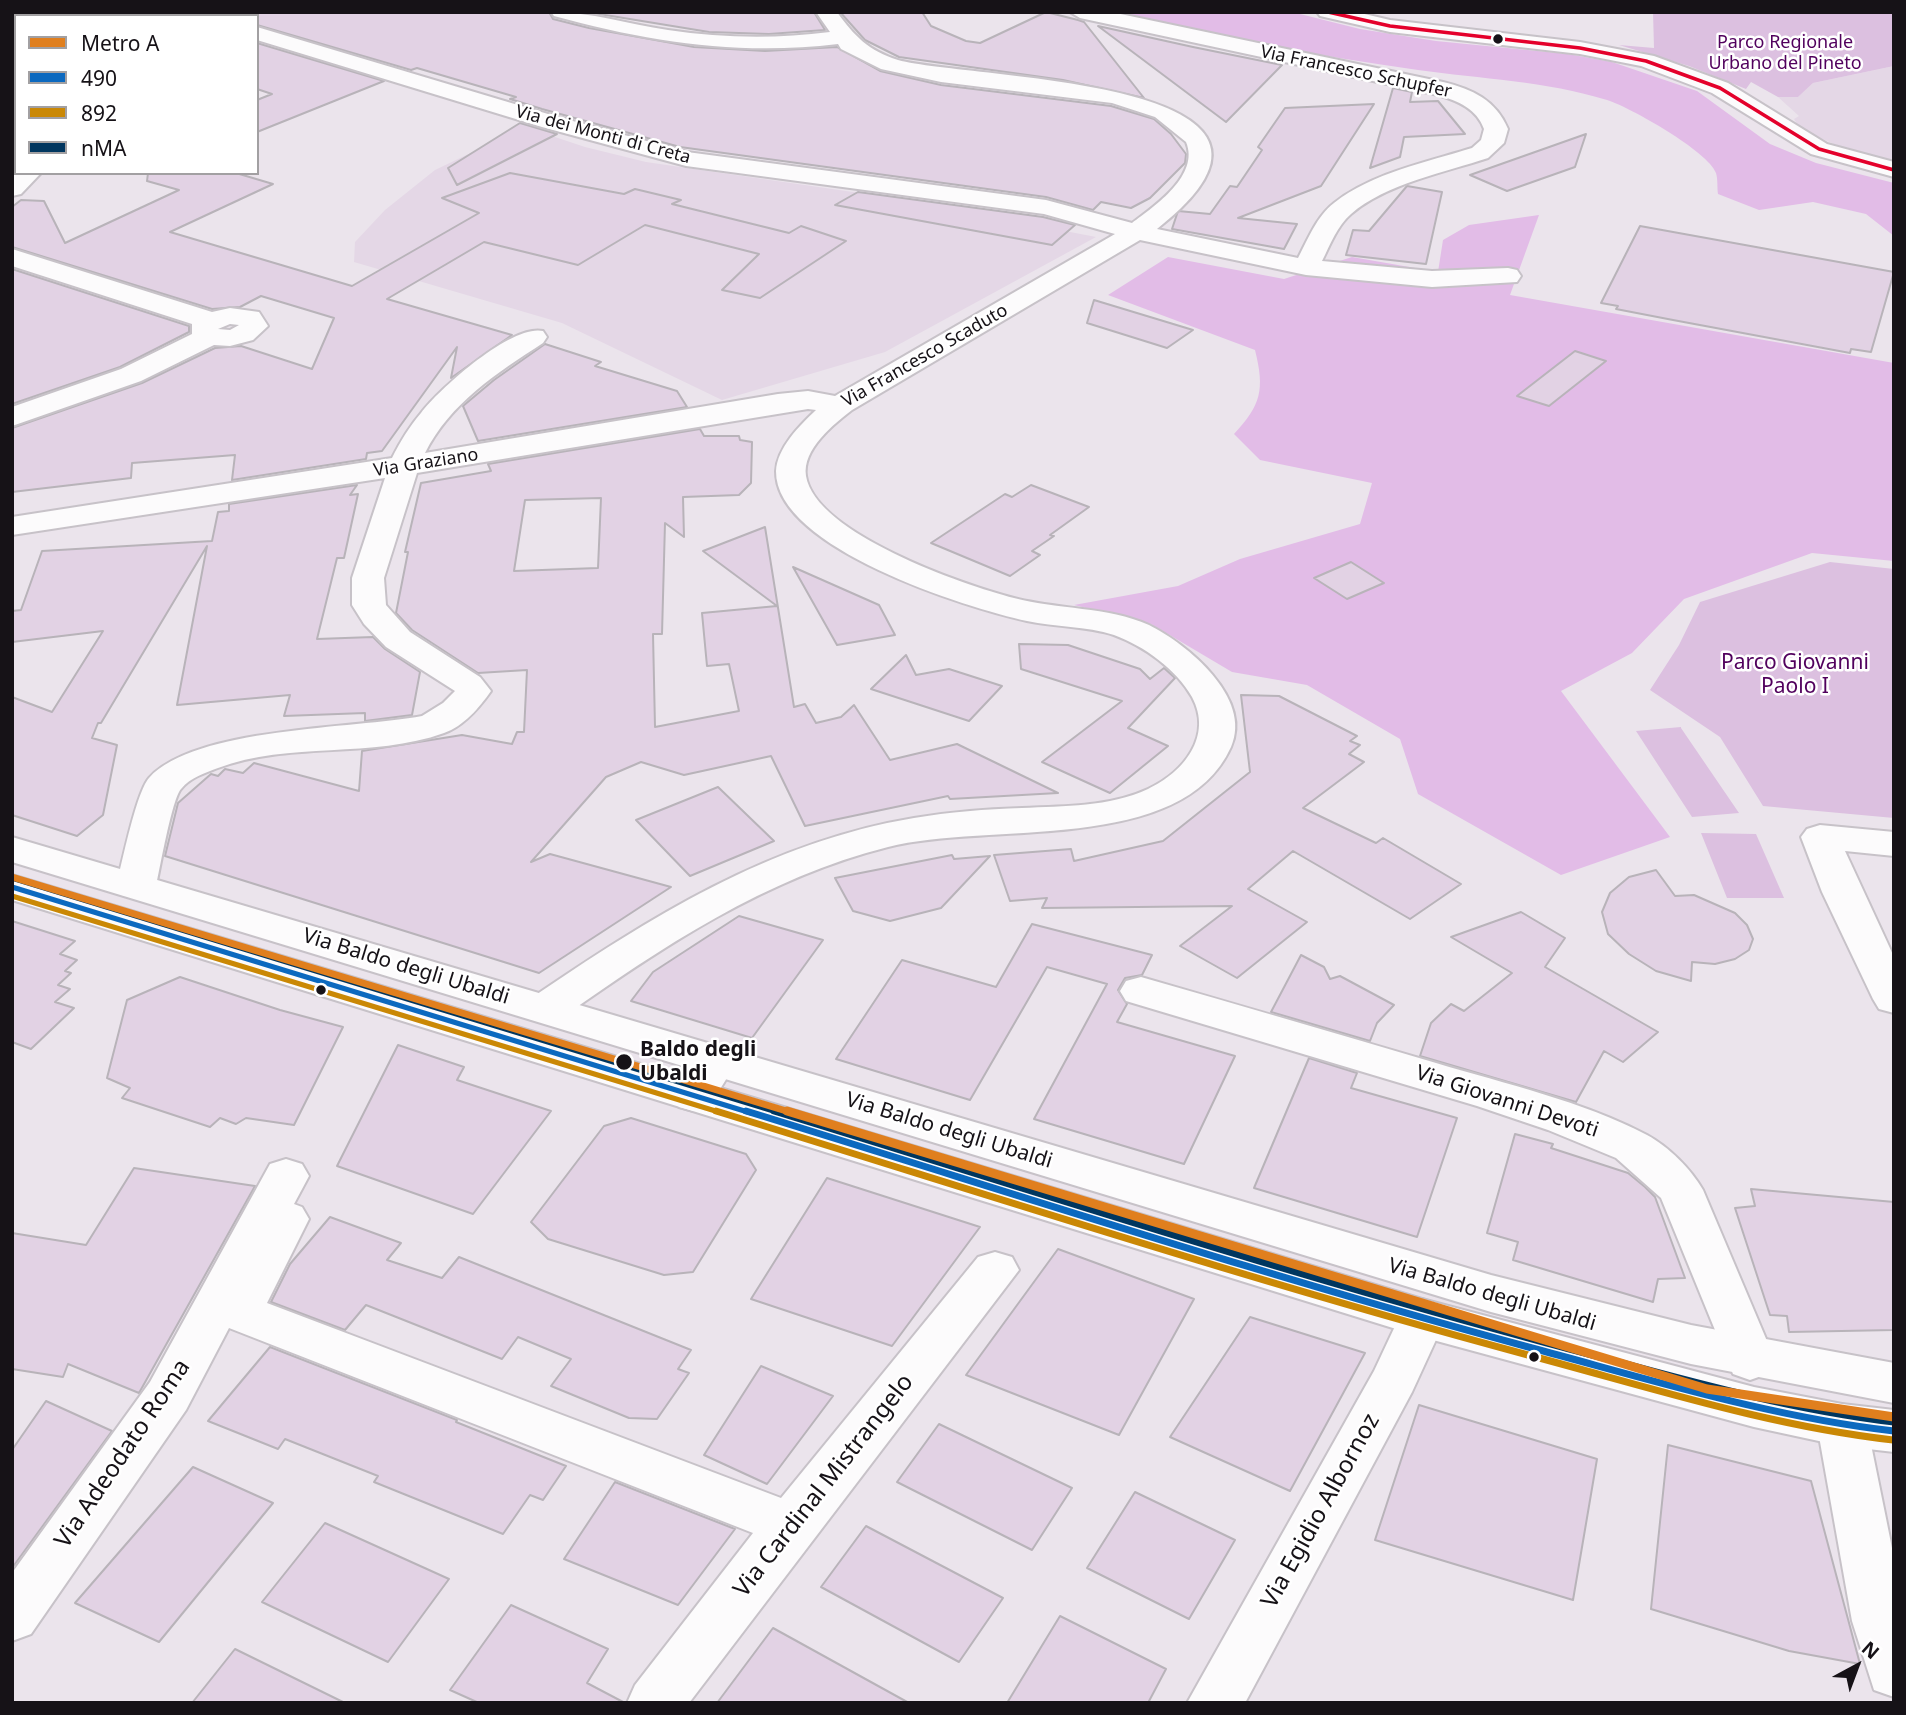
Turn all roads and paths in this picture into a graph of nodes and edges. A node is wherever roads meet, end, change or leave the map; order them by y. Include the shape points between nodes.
1 (561, 12) edge
2 (826, 12) edge
3 (1080, 12) edge
4 (1327, 12) edge
5 (1540, 22) dead end
6 (259, 34) edge
7 (841, 37) junction
8 (1580, 48) junction
9 (1894, 170) edge
10 (27, 175) edge
11 (12, 189) edge
12 (1136, 232) junction
13 (12, 257) edge
14 (1306, 267) junction
15 (1508, 276) dead end
16 (533, 337) dead end
17 (839, 405) junction
18 (12, 417) edge
19 (405, 466) junction
20 (12, 526) edge
21 (1894, 844) edge
22 (1824, 847) junction
23 (12, 849) edge
24 (1894, 863) edge
25 (136, 886) junction
26 (12, 887) edge
27 (1141, 991) dead end
28 (1894, 999) edge
29 (545, 1009) junction
30 (705, 1078) junction
31 (995, 1270) dead end
32 (1422, 1318) junction
33 (1750, 1360) junction
34 (1894, 1383) edge
35 (1842, 1425) junction
36 (1894, 1431) edge
37 (791, 1525) junction
38 (12, 1616) edge
39 (1894, 1672) edge
40 (655, 1703) edge
41 (1215, 1703) edge

1 - 7 street via 697,43 768,46
2 - 7 street
3 - 14 street, Via Francesco Schupfer via 1443,89 1468,98 1492,116 1496,129 1488,149 1398,178 1353,201 1328,225
4 - 8 street via 1433,32
5 - 8 street via 1572,38
6 - 12 street, Via dei Monti di Creta via 668,155 1041,206
7 - 12 street, Via Francesco Scaduto via 872,56 904,67 1113,97 1148,107 1181,125 1199,144 1200,165 1174,200
8 - 9 street via 1681,72 1730,94 1808,144
10 - 11 street
12 - 14 street
12 - 17 street, Via Francesco Scaduto
13 - 18 street via 211,329 131,375
14 - 15 street via 1432,279
16 - 19 street via 452,396 422,433
17 - 19 street, Via Graziano via 808,400 778,403
17 - 29 street, Via Francesco Scaduto via 804,443 791,474 799,498 836,534 880,559 979,599 1138,632 1193,673 1209,693 1217,727 1212,750 1185,782 1145,803 1103,815 911,830 783,867 667,925
19 - 20 street, Via Graziano
19 - 25 street via 368,578 369,605 393,634 468,684 473,691 470,697 445,719 412,730 230,751 181,770 162,786
21 - 22 street
22 - 24 street
22 - 28 street
23 - 25 street, Via Baldo degli Ubaldi
25 - 29 street, Via Baldo degli Ubaldi
26 - 30 street, Via Baldo degli Ubaldi
27 - 33 street, Via Giovanni Devoti via 1492,1094 1632,1147 1680,1189
29 - 30 street, Via Baldo degli Ubaldi
30 - 32 street, Via Baldo degli Ubaldi
30 - 33 street, Via Baldo degli Ubaldi via 1610,1328
31 - 37 street, Via Cardinal Mistrangelo
32 - 35 street, Via Baldo degli Ubaldi via 1671,1387
32 - 41 street, Via Egidio Albornoz via 1395,1378
33 - 34 street, Via Baldo degli Ubaldi
35 - 36 street, Via Baldo degli Ubaldi
35 - 39 street
37 - 38 street, Via Adeodato Roma via 238,1312 286,1197 168,1396
37 - 40 street, Via Cardinal Mistrangelo

